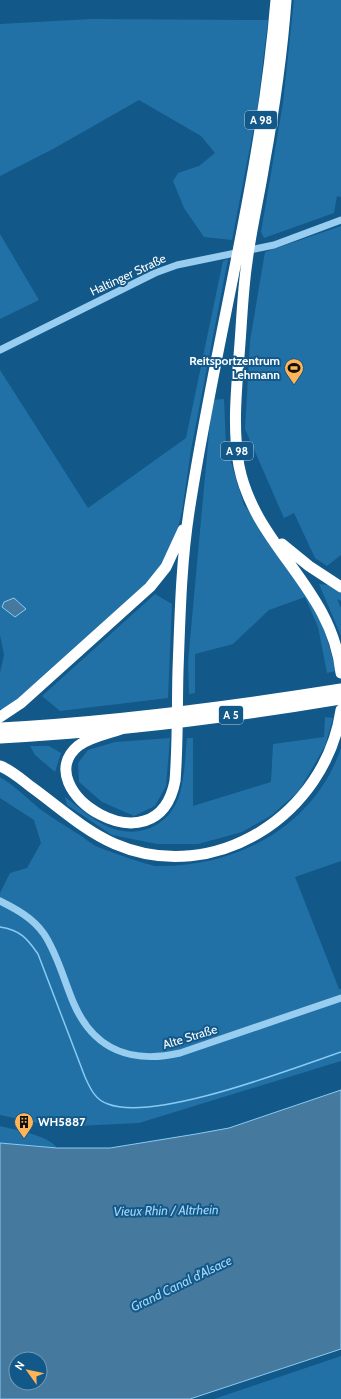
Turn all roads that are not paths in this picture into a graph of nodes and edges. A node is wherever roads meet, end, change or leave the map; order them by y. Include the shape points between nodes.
1 (276, 0) edge
2 (286, 0) edge
3 (341, 220) edge
4 (246, 237) junction
5 (0, 350) edge
6 (189, 515) junction
7 (266, 530) junction
8 (337, 584) edge
9 (341, 669) edge
10 (341, 689) edge
11 (341, 700) edge
12 (341, 710) edge
13 (0, 717) edge
14 (0, 728) edge
15 (121, 729) junction
16 (0, 738) edge
17 (0, 766) edge
18 (0, 901) edge
19 (341, 998) edge

1 - 4 highway, A 98
2 - 4 highway, A 98 via 276,93
3 - 5 street, Haltinger Straße via 274,244 177,265 155,273
4 - 6 highway, A 98 via 235,264
4 - 7 highway, A 98 via 247,262 236,393 236,439 246,492
6 - 13 highway via 172,557 159,578 22,703
6 - 15 highway via 183,565 173,793 163,809 137,824 117,821 97,811 76,794 65,776 70,754 79,745
7 - 8 highway via 300,560
7 - 9 highway via 320,606 335,641
10 - 14 highway, A 5 via 142,716
11 - 15 highway, A 5
12 - 17 highway via 330,753 322,769 312,785 288,812 240,843 191,855 156,854 106,840 74,821 21,779
15 - 16 highway, A 5
18 - 19 street, Alte Straße via 23,914 44,934 74,1004 88,1029 107,1046 129,1055 153,1057 180,1054

